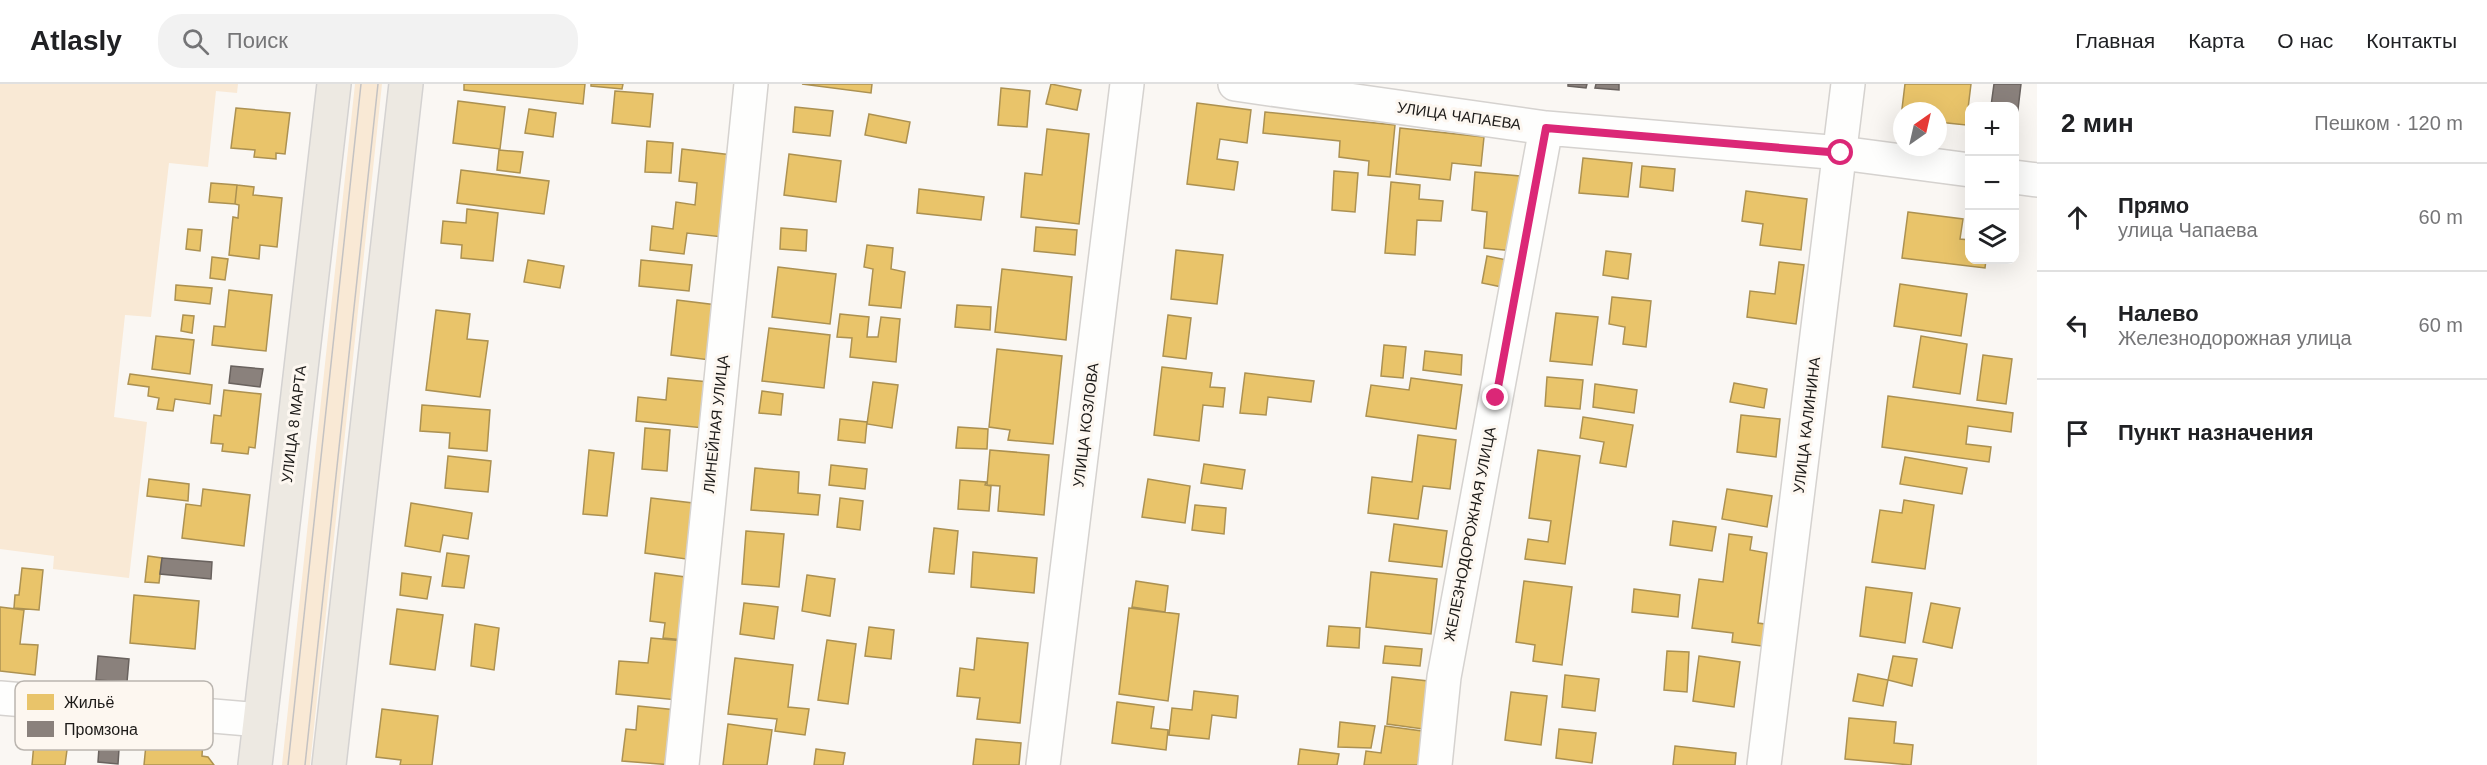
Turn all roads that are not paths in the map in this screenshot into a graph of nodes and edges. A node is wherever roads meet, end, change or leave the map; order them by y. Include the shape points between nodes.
1 (334, 84) edge
2 (406, 84) edge
3 (751, 84) edge
4 (1127, 84) edge
5 (1235, 84) edge
6 (1848, 84) edge
7 (1546, 128) junction
8 (1841, 153) junction
9 (1965, 169) edge
10 (2019, 178) edge
11 (2037, 180) edge
12 (0, 698) edge
13 (15, 699) edge
14 (213, 716) edge
15 (260, 720) junction
16 (255, 765) edge
17 (329, 765) edge
18 (682, 765) edge
19 (1044, 765) edge
20 (1435, 765) edge
21 (1764, 765) edge

1 - 15 main road, УЛИЦА 8 МАРТА
2 - 17 main road
3 - 18 street, ЛИНЕЙНАЯ УЛИЦА
4 - 19 street, УЛИЦА КОЗЛОВА
5 - 7 street, УЛИЦА ЧАПАЕВА
6 - 8 street, УЛИЦА КАЛИНИНА
7 - 8 street, УЛИЦА ЧАПАЕВА
7 - 20 street, ЖЕЛЕЗНОДОРОЖНАЯ УЛИЦА via 1444,677
8 - 9 street, УЛИЦА ЧАПАЕВА
8 - 21 street, УЛИЦА КАЛИНИНА
10 - 11 street
12 - 13 street
14 - 15 street
15 - 16 main road, УЛИЦА 8 МАРТА

